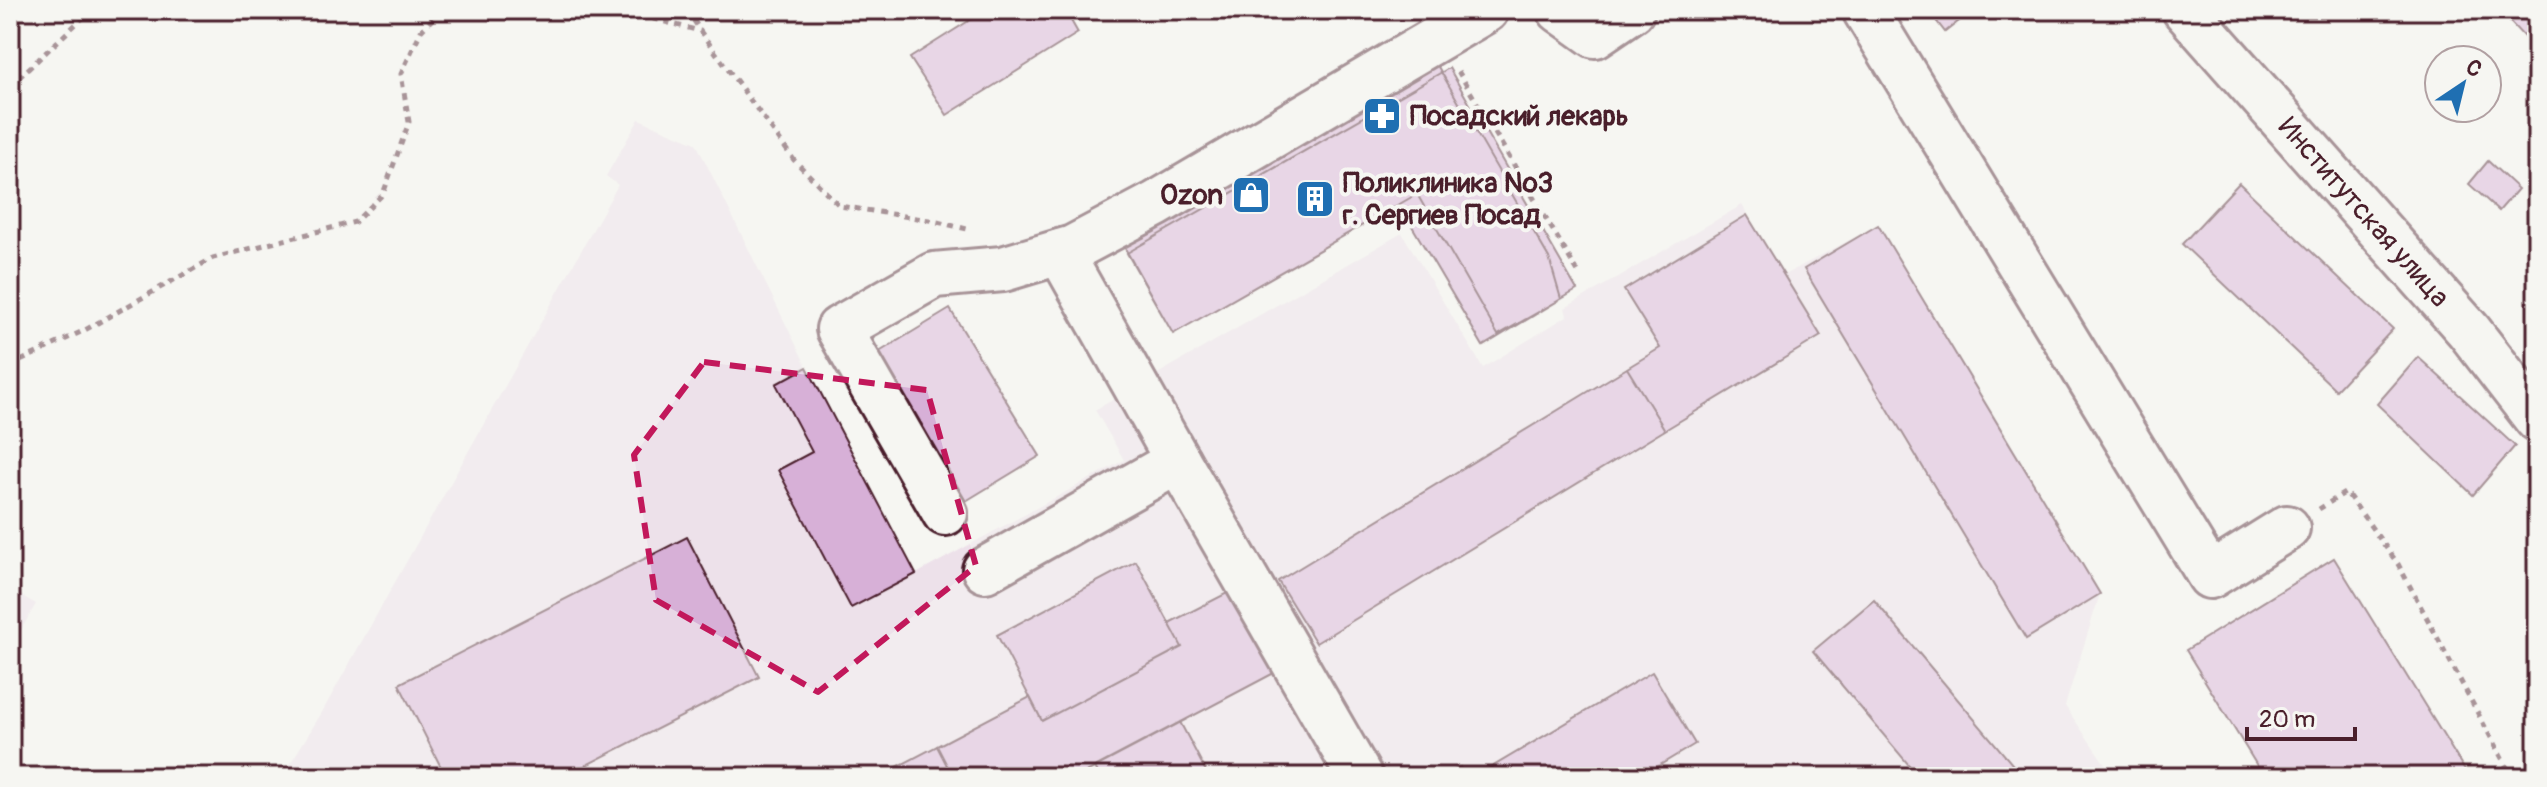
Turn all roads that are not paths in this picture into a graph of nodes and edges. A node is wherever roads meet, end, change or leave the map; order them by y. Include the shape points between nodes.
1 (1486, 10) edge
2 (1560, 10) edge
3 (1632, 10) edge
4 (1865, 10) edge
5 (2185, 10) edge
6 (1060, 252) junction
7 (2537, 419) edge
8 (1178, 461) junction
9 (945, 513) dead end
10 (2287, 528) road end
11 (985, 570) dead end
12 (1360, 777) edge

1 - 6 street via 1156,204
2 - 3 street via 1595,35
4 - 10 street via 2210,576
5 - 7 street, Институтская улица via 2469,331
6 - 8 street
6 - 9 street via 1003,269 934,275 839,329
8 - 11 street
8 - 12 street

